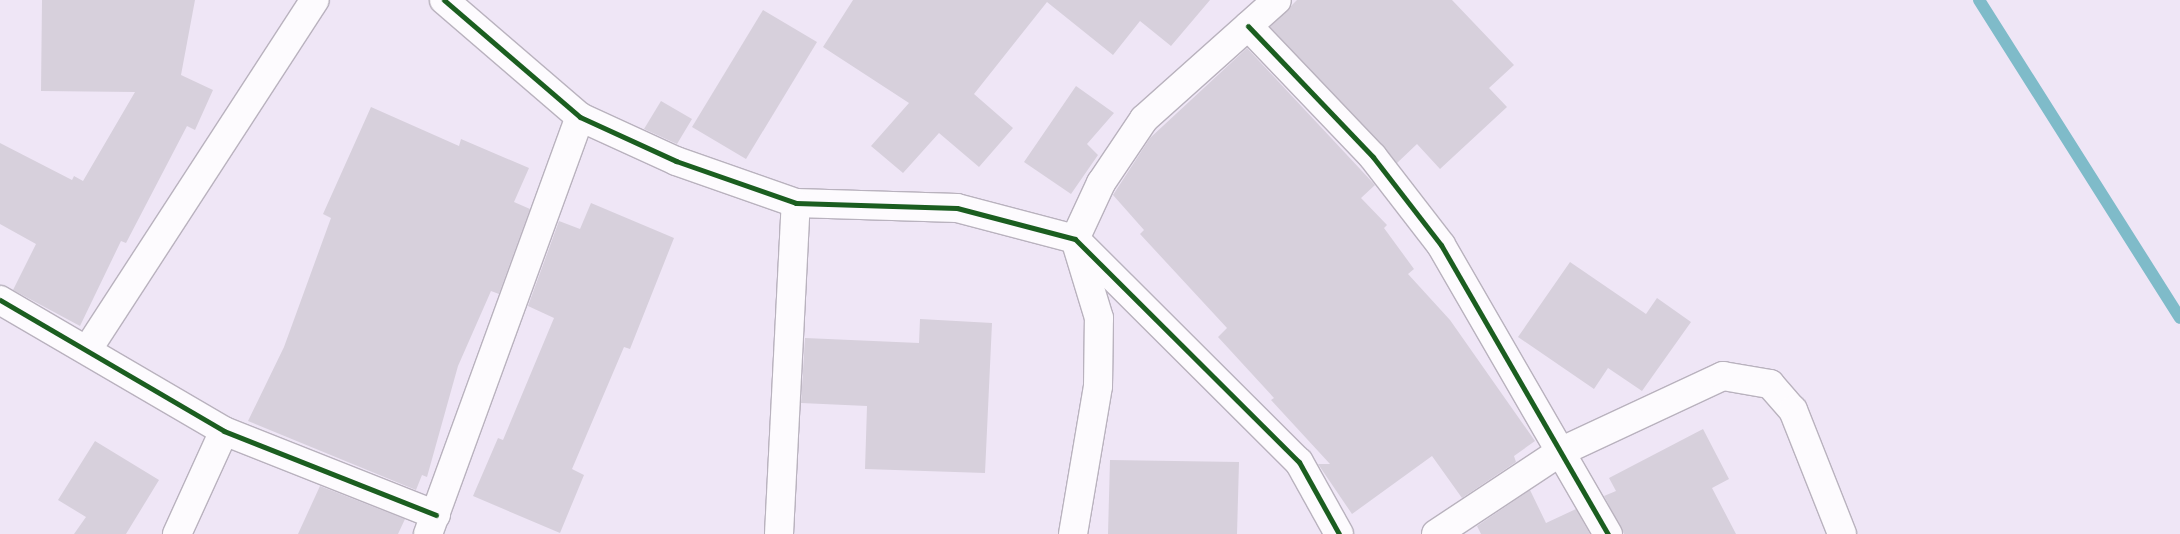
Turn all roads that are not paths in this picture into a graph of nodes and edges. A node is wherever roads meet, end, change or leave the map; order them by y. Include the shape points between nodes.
1 (315, 0) edge
2 (444, 0) edge
3 (1277, 0) edge
4 (1248, 26) junction
5 (580, 117) junction
6 (796, 204) junction
7 (1075, 239) junction
8 (0, 300) edge
9 (88, 350) junction
10 (224, 431) junction
11 (1560, 452) junction
12 (432, 524) edge
13 (177, 534) edge
14 (779, 534) edge
15 (1073, 534) edge
16 (1339, 534) edge
17 (1436, 534) edge
18 (1608, 534) edge
19 (1842, 534) edge

1 - 9 street
2 - 5 street
3 - 4 street
4 - 7 street via 1144,119 1101,183
4 - 11 street via 1373,157 1441,245
5 - 6 street via 676,161
5 - 12 street
6 - 7 street via 957,208
6 - 14 street
7 - 15 street via 1098,328 1098,386
7 - 16 street via 1299,462
8 - 9 street
9 - 10 street
10 - 12 street
10 - 13 street
11 - 17 street
11 - 18 street
11 - 19 street via 1723,376 1770,384 1793,410

